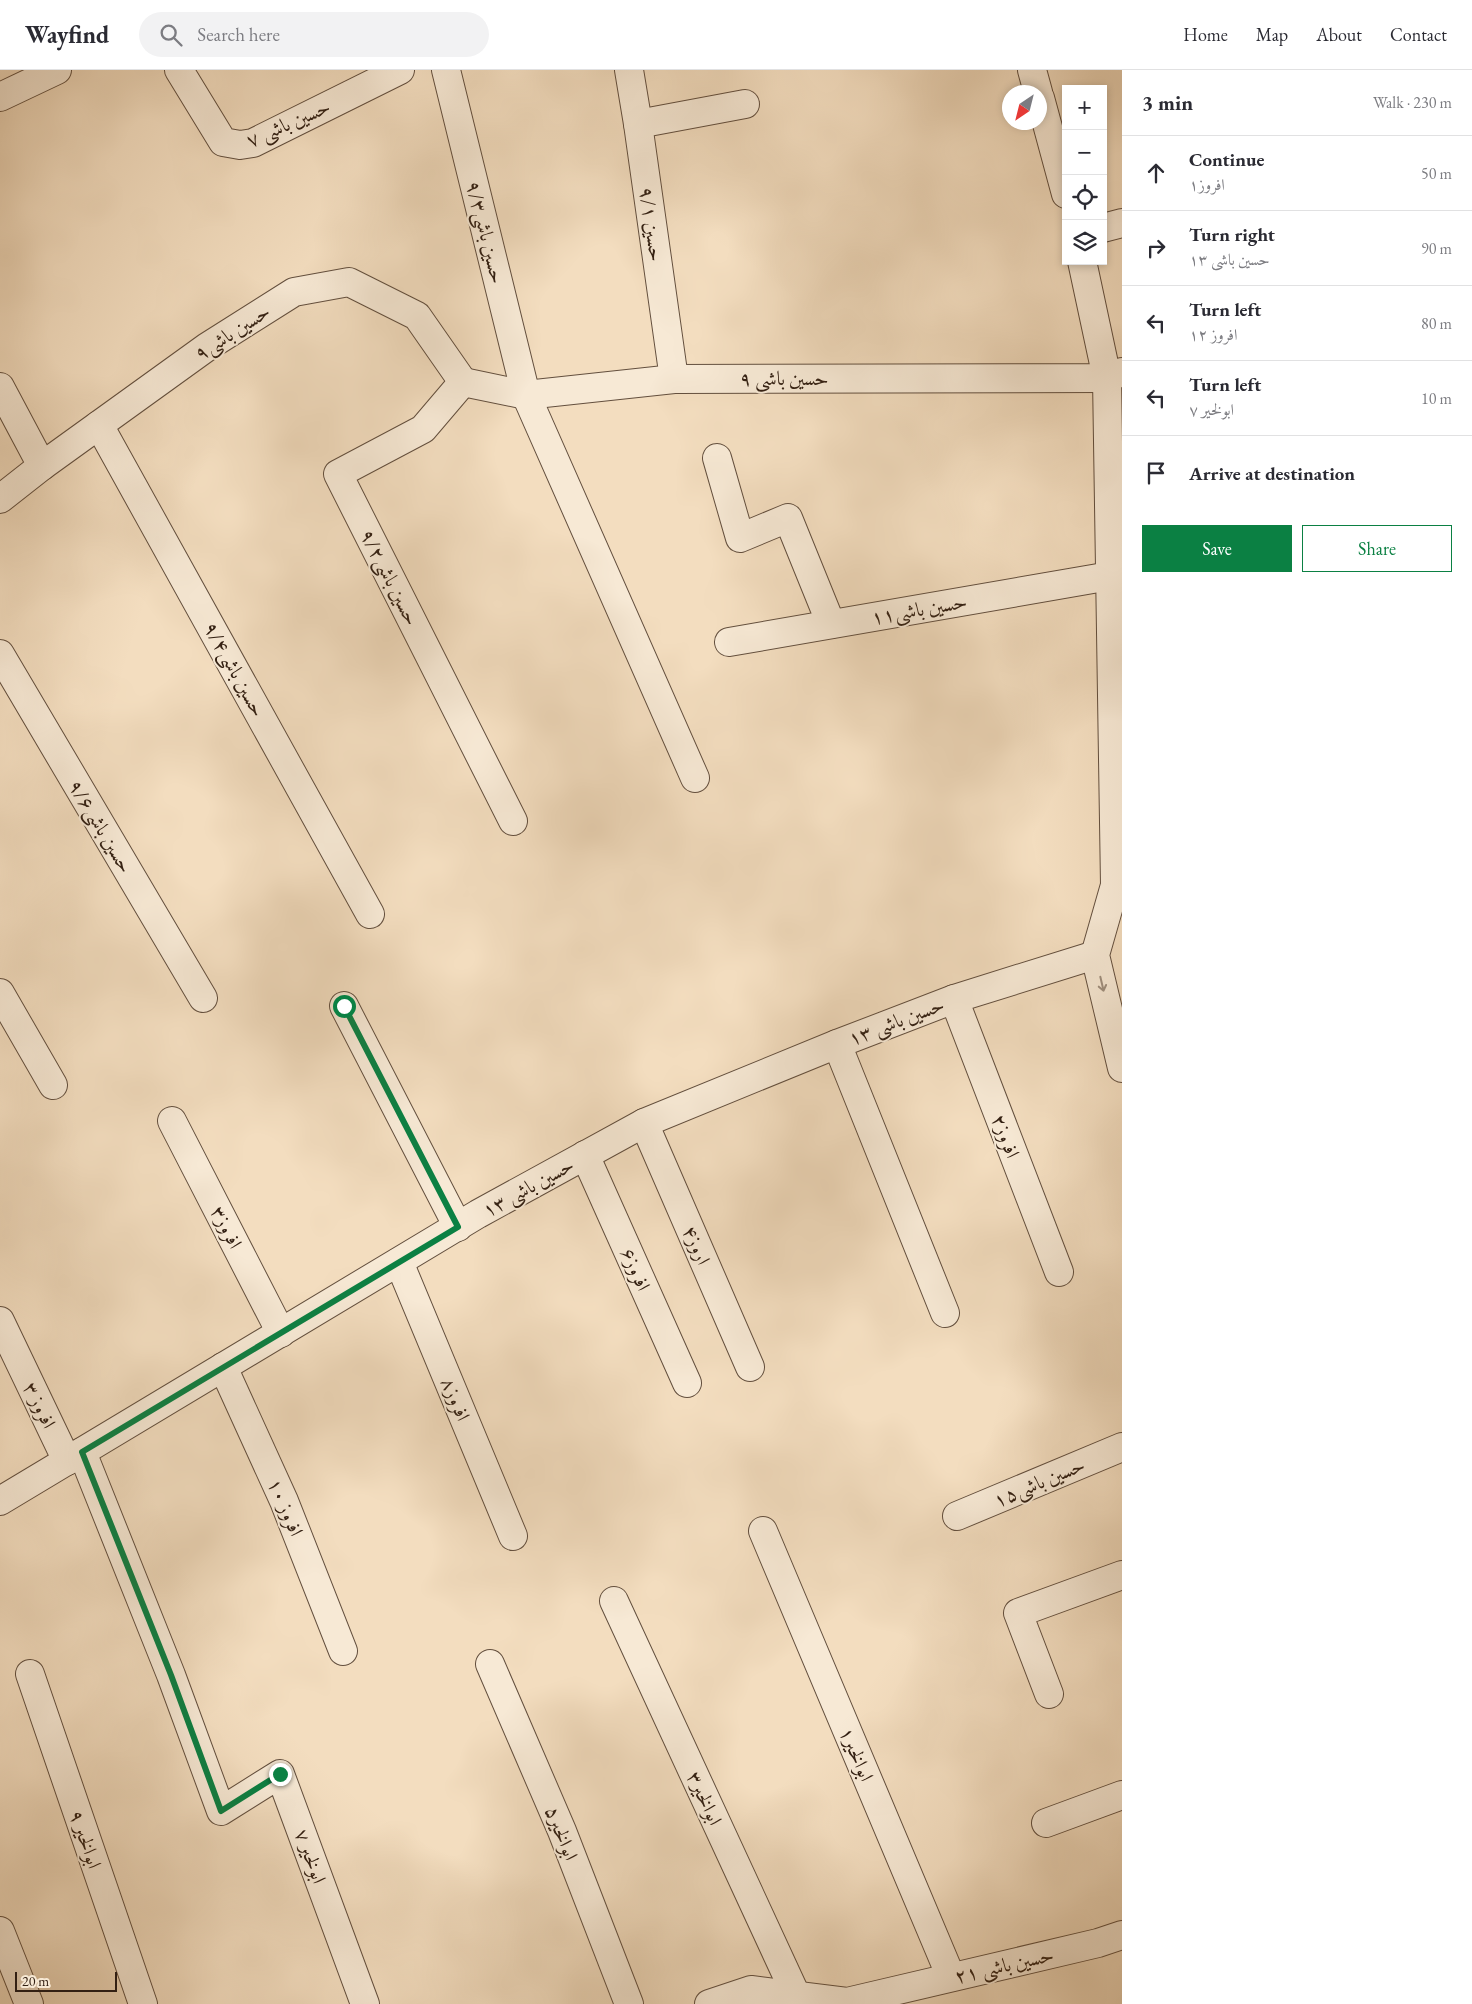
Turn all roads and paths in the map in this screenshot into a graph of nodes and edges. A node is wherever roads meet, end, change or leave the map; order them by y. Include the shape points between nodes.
1 (56, 70) edge
2 (179, 70) edge
3 (400, 70) edge
4 (446, 70) edge
5 (629, 70) edge
6 (1032, 70) edge
7 (1036, 85) edge
8 (0, 97) edge
9 (745, 104) dead end
10 (638, 124) junction
11 (1047, 124) edge
12 (1062, 179) edge
13 (1122, 223) edge
14 (1107, 227) edge
15 (1083, 265) edge
16 (1114, 375) edge
17 (674, 379) junction
18 (463, 382) junction
19 (0, 387) edge
20 (526, 395) junction
21 (99, 425) junction
22 (717, 458) dead end
23 (42, 466) junction
24 (0, 499) edge
25 (1110, 576) junction
26 (831, 624) junction
27 (729, 642) dead end
28 (0, 654) edge
29 (695, 778) dead end
30 (513, 822) dead end
31 (1119, 884) edge
32 (370, 914) dead end
33 (1095, 955) junction
34 (0, 993) edge
35 (203, 998) dead end
36 (954, 999) junction
37 (344, 1006) dead end
38 (837, 1044) junction
39 (1122, 1068) edge
40 (53, 1085) dead end
41 (172, 1120) dead end
42 (644, 1123) junction
43 (585, 1155) junction
44 (458, 1227) junction
45 (399, 1262) junction
46 (1059, 1272) dead end
47 (945, 1313) dead end
48 (0, 1321) edge
49 (281, 1333) junction
50 (224, 1367) junction
51 (750, 1367) dead end
52 (687, 1383) dead end
53 (1122, 1447) edge
54 (74, 1456) junction
55 (0, 1501) edge
56 (957, 1516) dead end
57 (763, 1531) dead end
58 (513, 1536) dead end
59 (1122, 1574) edge
60 (614, 1601) dead end
61 (343, 1650) dead end
62 (490, 1664) dead end
63 (30, 1674) dead end
64 (1049, 1694) dead end
65 (1122, 1794) edge
66 (221, 1811) joint
67 (1046, 1823) dead end
68 (0, 1931) edge
69 (1122, 1935) edge
70 (951, 1977) junction
71 (796, 1995) junction
72 (753, 1997) edge
73 (29, 2004) edge
74 (143, 2004) edge
75 (365, 2004) edge
76 (629, 2004) edge
77 (709, 2004) edge

1 - 8 street
2 - 3 street, حسین باشی ۷ via 223,142 240,145 253,143
4 - 20 street, حسین باشی۹/۳
5 - 10 street, حسین ۹/۱
6 - 7 street
9 - 10 street
10 - 17 street, حسین ۹/۱
11 - 12 street
13 - 14 street
15 - 16 street
16 - 17 street, حسین باشی ۹
16 - 25 street
17 - 20 street, حسین باشی ۹
18 - 20 street, حسین باشی ۹
18 - 21 street, حسین باشی۹ via 417,316 348,282 294,292 207,347
18 - 30 street, حسین باشی۹/۲ via 423,428 338,474
19 - 23 street
20 - 29 street
21 - 23 street, حسین باشی۹
21 - 32 street, حسین باشی۹/۴
22 - 26 street via 740,538 788,518
23 - 24 street, حسین باشی۹
25 - 26 street, حسین باشی۱۱
25 - 31 street
26 - 27 street, حسین باشی۱۱
28 - 35 street, حسین باشی۹/۶
31 - 33 street
33 - 36 street, حسین باشی ۱۳
33 -> 39 street
34 - 40 street
36 - 38 street, حسین باشی ۱۳
36 - 46 street, افروز۲
37 - 44 street
38 - 42 street, حسین باشی ۱۳
38 - 47 street
41 - 49 street, افروز۳
42 - 43 street, حسین باشی ۱۳
42 - 51 street, اروز۴
43 - 44 street, حسین باشی ۱۳
43 - 52 street, افروز۶
44 - 45 street, حسین باشی ۱۳
45 - 49 street, حسین باشی ۱۳
45 - 58 street, افروز۸
48 - 54 street, افروز ۳
49 - 50 street, حسین باشی ۱۳
50 - 54 street, حسین باشی ۱۳
50 - 61 street, افروز ۱۰ via 284,1501
53 - 56 street, حسین باشی۱۵
54 - 55 street, حسین باشی ۱۳
54 - 66 street, افروز ۳ via 171,1675
57 - 70 street, ابوالخیر۱
59 - 64 street via 1018,1613
60 - 71 street, ابوالخیر۳
62 - 76 street, ابوالخیر۵ via 562,1831
63 - 74 street, ابوالخیر ۹
65 - 67 street
66 - 75 street, ابولخیر ۷ via 280,1774
68 - 73 street
69 - 70 street, حسین باشی ۲۱
70 - 71 street, حسین باشی ۲۱ via 847,2002
71 - 72 street, حسین باشی ۲۱
72 - 77 street, حسین باشی ۲۱

